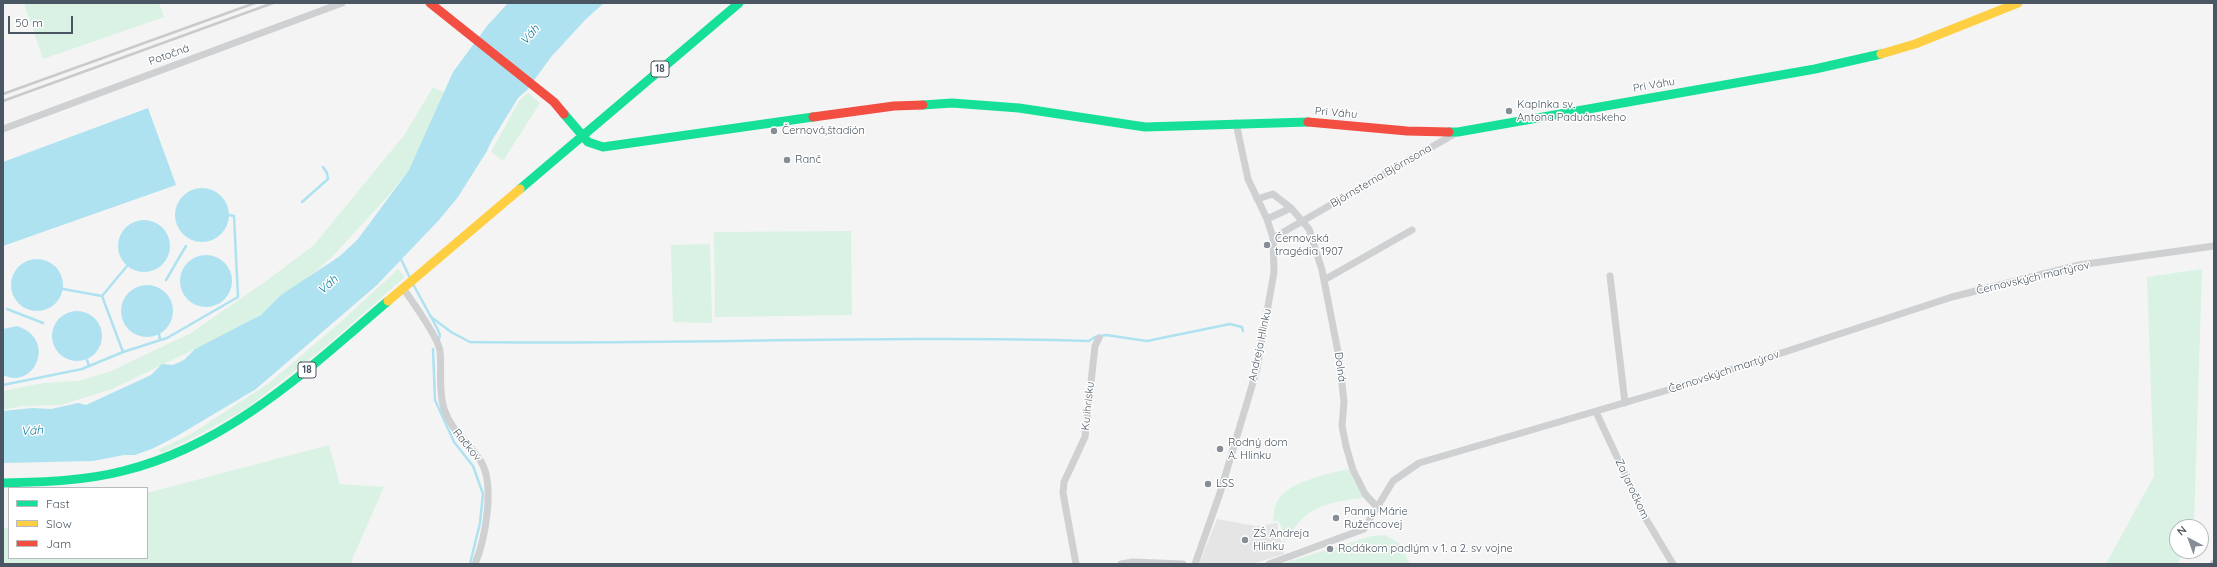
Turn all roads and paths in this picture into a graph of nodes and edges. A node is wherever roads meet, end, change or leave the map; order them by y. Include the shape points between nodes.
1 (342, 3) edge
2 (430, 3) edge
3 (739, 3) edge
4 (2018, 3) edge
5 (1236, 123) junction
6 (3, 129) edge
7 (1458, 132) junction
8 (582, 135) junction
9 (1257, 199) junction
10 (1291, 208) junction
11 (1267, 220) junction
12 (1304, 221) junction
13 (1412, 230) dead end
14 (1273, 238) junction
15 (2214, 246) edge
16 (1610, 276) dead end
17 (1324, 280) junction
18 (409, 283) junction
19 (1099, 338) dead end
20 (1625, 403) junction
21 (1596, 412) junction
22 (3, 483) edge
23 (1378, 508) junction
24 (475, 564) edge
25 (1076, 564) edge
26 (1121, 564) edge
27 (1184, 564) edge
28 (1195, 564) edge
29 (1272, 564) edge
30 (1673, 564) edge

1 - 6 street, Potočná
2 - 8 street, Pri Váhu via 554,102
3 - 8 street, 18
4 - 7 street, Pri Váhu via 1883,54 1815,69
5 - 7 street, Pri Váhu via 1309,122 1407,131
5 - 8 street, Pri Váhu via 1193,127 1145,127 1019,108 952,103 894,106 603,147 588,142
5 - 9 street, Andreja Hlinku via 1248,179
7 - 12 street, Björnsterna Björnsona
8 - 18 street, 18
9 - 10 street via 1274,194
9 - 11 street, Andreja Hlinku
10 - 11 street
10 - 12 street
11 - 14 street, Andreja Hlinku
12 - 14 street, Björnsterna Björnsona
12 - 17 street, Dolná via 1309,229
13 - 17 street
14 - 28 street, Andreja Hlinku via 1274,272 1257,369 1220,493
15 - 20 street, Černovských martýrov via 2079,265 1952,298
16 - 20 street
17 - 23 street, Dolná via 1340,357 1344,402 1342,426 1346,446 1364,494
18 - 22 street, 18 via 262,406 209,439 158,461 109,475 58,483
18 - 24 street, Račkov via 417,308 440,350 440,390 448,420 458,437 480,460 486,473 487,508 484,532
19 - 25 street, Ku ihrisku via 1095,346 1085,437 1064,482 1063,493
20 - 21 street, Černovských martýrov
21 - 23 street, Černovských martýrov via 1530,428 1418,463 1393,481
21 - 30 street, Za jaročkom via 1646,519
23 - 29 street, Černovských martýrov via 1364,529 1292,554
26 - 27 street

